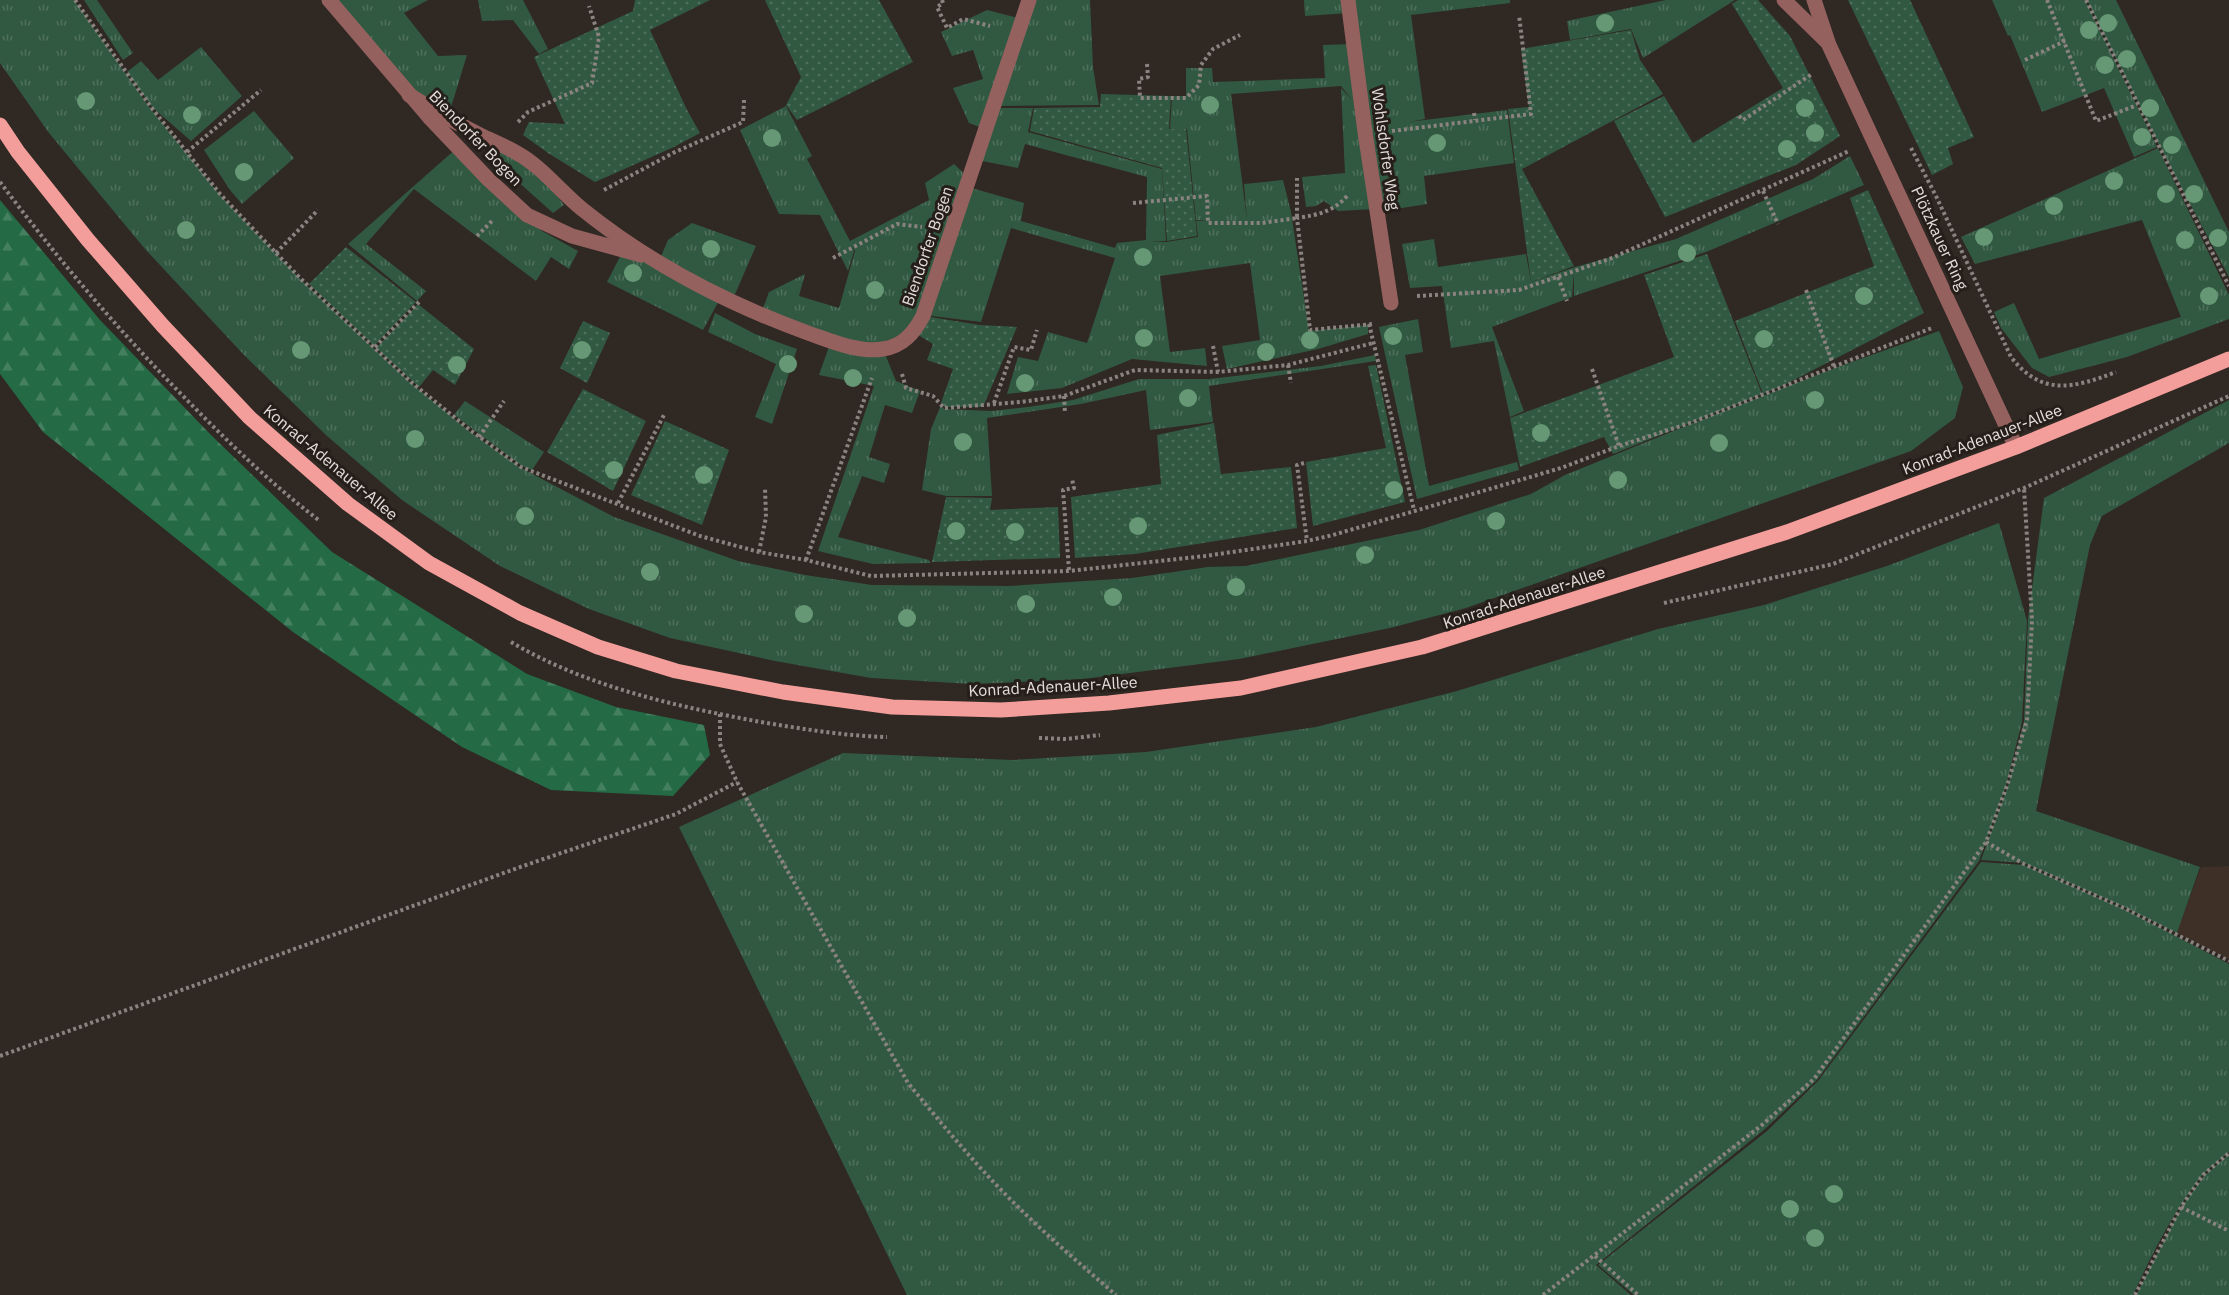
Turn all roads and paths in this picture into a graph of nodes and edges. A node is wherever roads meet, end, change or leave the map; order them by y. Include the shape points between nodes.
1 (75, 0) edge
2 (328, 0) edge
3 (942, 0) edge
4 (1029, 0) edge
5 (1348, 0) edge
6 (1784, 0) edge
7 (1814, 0) edge
8 (2047, 0) edge
9 (2086, 0) edge
10 (589, 6) dead end
11 (1519, 15) dead end
12 (1018, 33) junction
13 (1240, 35) dead end
14 (2065, 41) junction
15 (1829, 45) junction
16 (2025, 60) dead end
17 (1147, 64) dead end
18 (1813, 73) dead end
19 (261, 90) dead end
20 (409, 95) junction
21 (744, 100) dead end
22 (2137, 105) junction
23 (1474, 113) dead end
24 (1739, 116) dead end
25 (1475, 120) junction
26 (0, 125) edge
27 (513, 128) dead end
28 (1384, 132) dead end
29 (1852, 150) dead end
30 (187, 152) junction
31 (1297, 177) dead end
32 (0, 182) edge
33 (603, 191) dead end
34 (1763, 191) junction
35 (1349, 192) dead end
36 (1133, 203) dead end
37 (318, 210) dead end
38 (1297, 218) junction
39 (493, 220) dead end
40 (1778, 224) dead end
41 (952, 232) junction
42 (477, 236) dead end
43 (276, 253) junction
44 (651, 258) junction
45 (833, 258) dead end
46 (1558, 277) junction
47 (2229, 286) edge
48 (1806, 290) dead end
49 (1411, 296) dead end
50 (1567, 301) dead end
51 (419, 302) dead end
52 (1391, 303) dead end
53 (1987, 306) dead end
54 (1958, 318) junction
55 (1037, 330) dead end
56 (1373, 342) junction
57 (1213, 346) dead end
58 (375, 347) junction
59 (2229, 359) edge
60 (900, 365) dead end
61 (1288, 365) junction
62 (1834, 367) junction
63 (1592, 369) dead end
64 (2121, 370) dead end
65 (1218, 372) junction
66 (872, 376) dead end
67 (1291, 383) dead end
68 (1064, 396) junction
69 (2229, 396) edge
70 (504, 401) dead end
71 (993, 404) junction
72 (666, 413) dead end
73 (1065, 413) dead end
74 (479, 437) junction
75 (1619, 446) junction
76 (2016, 447) junction
77 (1304, 463) dead end
78 (1072, 479) dead end
79 (765, 488) dead end
80 (2024, 488) junction
81 (618, 503) junction
82 (1414, 510) junction
83 (328, 526) dead end
84 (1307, 541) junction
85 (759, 552) junction
86 (806, 560) junction
87 (1069, 571) junction
88 (1659, 604) dead end
89 (509, 641) dead end
90 (720, 714) junction
91 (1111, 733) dead end
92 (890, 737) dead end
93 (1031, 738) dead end
94 (737, 782) junction
95 (1986, 842) junction
96 (2229, 961) edge
97 (0, 1056) edge
98 (2229, 1153) edge
99 (2181, 1207) junction
100 (2229, 1230) edge
101 (1595, 1256) junction
102 (1116, 1295) edge
103 (1543, 1295) edge
104 (1638, 1295) edge
105 (2135, 1295) edge

1 - 30 path
2 - 20 street, Biendorfer Bogen
3 - 12 path via 937,7 947,28 963,19
4 - 12 street, Biendorfer Bogen
5 - 52 street, Wohlsdorfer Weg
6 - 15 street, Plötzkauer Ring
7 - 15 street, Plötzkauer Ring
8 - 14 path
9 - 22 path
10 - 27 path via 599,37 592,83 528,112
11 - 25 path via 1531,114
12 - 41 street, Biendorfer Bogen
13 - 17 path via 1213,50 1201,64 1199,85 1186,98 1140,98 1138,79 1148,77
14 - 16 path
14 - 22 path via 2096,121
15 - 54 street, Plötzkauer Ring
18 - 24 path via 1743,120
19 - 30 path
20 - 44 street, Biendorfer Bogen via 518,153 582,209
20 - 44 street, Biendorfer Bogen via 527,215 572,236
21 - 33 path via 743,122 673,153
22 - 47 path
23 - 25 path
25 - 28 path
26 - 76 main road, Konrad-Adenauer-Allee via 88,240 249,417 348,504 429,563 520,613 598,647 676,671 783,692 892,707 1001,710 1241,688 1422,648 1472,633 1787,532
29 - 34 path
30 - 43 path via 220,194
31 - 38 path
32 - 83 path via 80,284 156,368 232,446
34 - 40 path
34 - 46 path via 1612,258
35 - 38 path via 1327,212
36 - 38 path via 1207,196 1208,223 1262,224
37 - 43 path
38 - 56 path via 1310,330 1369,324
39 - 42 path
41 - 44 street, Biendorfer Bogen via 914,332 902,343 884,349 863,350 779,322 731,302
41 - 45 path via 896,221
43 - 58 path
46 - 49 path via 1519,290
46 - 50 path
48 - 62 path
51 - 58 path
53 - 64 path via 2011,357 2021,370 2046,384 2066,387
54 - 62 path
54 - 76 street, Plötzkauer Ring
55 - 71 path via 1031,350 1014,347
56 - 61 path
56 - 82 path
57 - 65 path
58 - 74 path
59 - 76 main road, Konrad-Adenauer-Allee
60 - 71 path via 906,388 933,396 944,408
61 - 65 path
61 - 67 path
62 - 75 path
63 - 75 path
65 - 68 path via 1135,370
66 - 86 path
68 - 71 path
68 - 73 path
69 - 80 path
70 - 74 path
72 - 81 path
74 - 81 path via 521,467
75 - 82 path via 1561,468
77 - 84 path via 1297,465
78 - 87 path via 1074,488 1062,490
79 - 85 path via 766,517
80 - 88 path via 1833,564
80 - 95 path via 2032,620 2027,720
81 - 85 path via 700,536
82 - 84 path
84 - 87 path
85 - 86 path
86 - 87 path via 871,576
89 - 90 path via 582,676 649,698
90 - 92 path via 855,737
90 - 94 path via 720,744
91 - 93 path
94 - 97 path via 676,814
94 - 102 path via 908,1083 1010,1199
95 - 96 path via 2024,864
95 - 101 path via 1814,1079 1762,1125
98 - 99 path via 2203,1175
99 - 100 path
99 - 105 path
101 - 103 path
101 - 104 path

